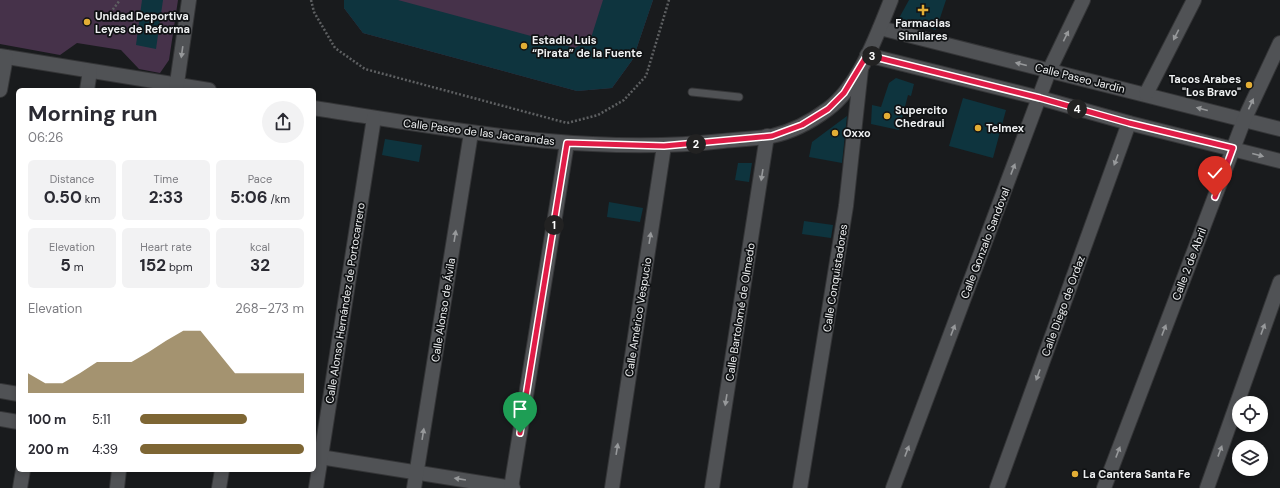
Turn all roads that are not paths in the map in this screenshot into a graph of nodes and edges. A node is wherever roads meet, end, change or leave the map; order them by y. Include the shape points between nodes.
1 (189, 0) edge
2 (891, 0) edge
3 (1083, 0) edge
4 (1194, 0) edge
5 (880, 28) junction
6 (1280, 43) edge
7 (3, 56) edge
8 (864, 61) junction
9 (90, 71) junction
10 (1049, 71) junction
11 (176, 87) edge
12 (87, 88) edge
13 (187, 88) edge
14 (0, 90) edge
15 (692, 92) dead end
16 (1146, 94) junction
17 (739, 97) dead end
18 (1040, 98) junction
19 (316, 108) edge
20 (374, 118) junction
21 (1244, 120) junction
22 (1129, 123) junction
23 (1280, 129) edge
24 (471, 133) junction
25 (767, 136) junction
26 (567, 143) junction
27 (664, 146) junction
28 (1233, 148) junction
29 (1280, 161) edge
30 (1280, 282) edge
31 (0, 391) edge
32 (16, 394) edge
33 (0, 420) edge
34 (16, 422) edge
35 (317, 456) edge
36 (24, 472) edge
37 (119, 472) edge
38 (222, 472) edge
39 (416, 472) junction
40 (20, 488) edge
41 (116, 488) edge
42 (219, 488) edge
43 (316, 488) edge
44 (414, 488) edge
45 (512, 488) edge
46 (612, 488) edge
47 (712, 488) edge
48 (800, 488) edge
49 (894, 488) edge
50 (997, 488) edge
51 (1104, 488) edge
52 (1206, 488) edge

1 -> 11 street
2 - 5 street, Calle Paseo de las Jacarandas
10 -> 3 street, Calle Gonzalo Sandoval
4 -> 16 street
5 - 8 street, Calle Paseo de las Jacarandas
10 -> 5 street, Calle Paseo Jardín
21 -> 6 street, Calle 2 de Abril
7 - 9 street
7 - 14 street
8 - 18 street
8 - 25 street, Calle Paseo de las Jacarandas via 844,93 828,109 802,125
8 - 48 street, Calle Conquistadores via 846,206
9 - 11 street
9 - 12 street
10 - 16 street, Calle Paseo Jardín
10 - 18 street, Calle Gonzalo Sandoval
11 - 13 street
15 - 17 lane
21 -> 16 street, Calle Paseo Jardín
18 - 22 street
49 -> 18 street, Calle Gonzalo Sandoval
19 - 20 street, Calle Paseo de las Jacarandas
20 - 24 street, Calle Paseo de las Jacarandas
20 - 35 street, Calle Alonso Hernández de Portocarrero
21 - 23 street, Calle Paseo Jardín
21 - 28 street, Calle 2 de Abril
22 - 28 street
22 -> 50 street, Calle Diego de Ordaz
24 - 26 street, Calle Paseo de las Jacarandas
39 -> 24 street, Calle Alonso de Ávila
25 - 27 street, Calle Paseo de las Jacarandas
25 -> 47 street, Calle Bartolomé de Olmedo
26 - 27 street, Calle Paseo de las Jacarandas
26 - 45 street
46 -> 27 street, Calle Américo Vespucio
28 -> 29 street
51 -> 28 street, Calle 2 de Abril
52 -> 30 street
31 - 32 street
33 - 34 street
35 - 39 street
35 - 43 street, Calle Alonso Hernández de Portocarrero
36 - 40 street
37 - 41 street
38 - 42 street
39 - 44 street, Calle Alonso de Ávila
45 -> 39 street

